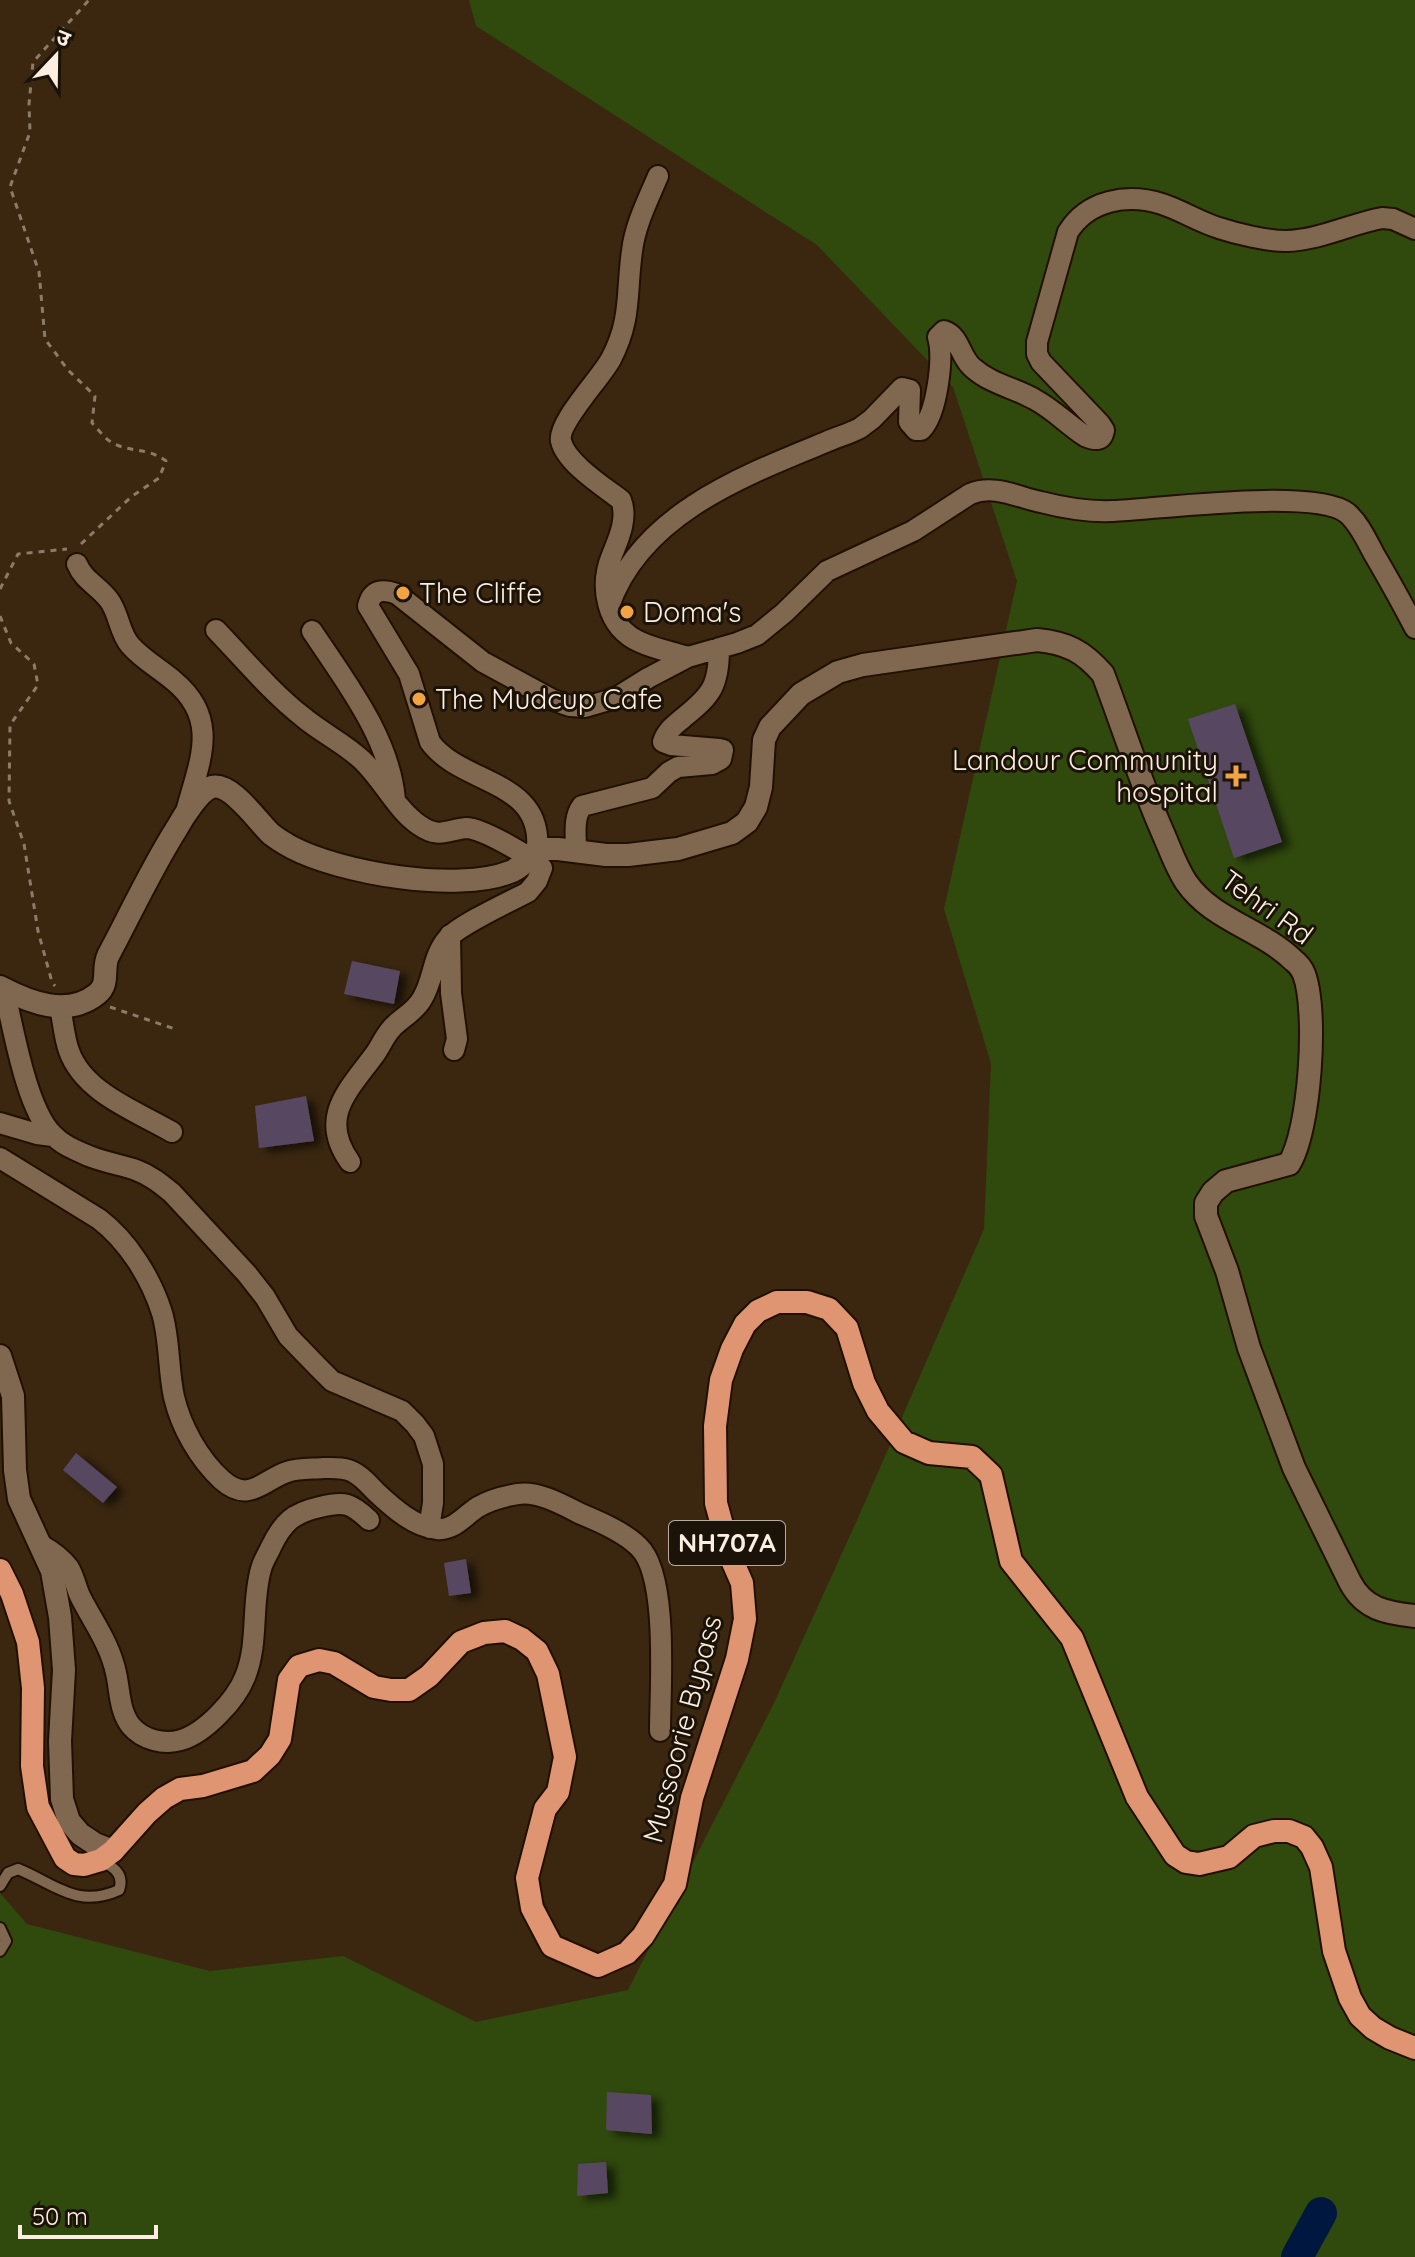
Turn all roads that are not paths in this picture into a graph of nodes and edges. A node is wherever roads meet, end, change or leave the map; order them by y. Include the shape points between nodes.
1 (658, 176) dead end
2 (1415, 229) edge
3 (77, 564) dead end
4 (609, 606) junction
5 (1415, 628) edge
6 (216, 630) dead end
7 (312, 631) dead end
8 (719, 648) junction
9 (688, 657) junction
10 (395, 800) junction
11 (186, 812) junction
12 (576, 850) junction
13 (533, 854) junction
14 (450, 935) junction
15 (2, 988) edge
16 (66, 1006) junction
17 (454, 1050) dead end
18 (0, 1123) edge
19 (172, 1132) dead end
20 (53, 1136) junction
21 (0, 1158) edge
22 (350, 1162) dead end
23 (0, 1356) edge
24 (369, 1520) dead end
25 (429, 1528) junction
26 (41, 1545) junction
27 (0, 1570) edge
28 (1415, 1616) edge
29 (660, 1731) dead end
30 (107, 1856) junction
31 (0, 1886) edge
32 (0, 1928) edge
33 (0, 1951) edge
34 (1415, 2048) edge

1 - 4 street via 632,249 625,328 603,372 561,432 567,454 624,507 606,576
2 - 4 street via 1382,218 1284,241 1221,229 1138,199 1092,207 1068,232 1037,354 1100,424 1103,436 1094,440 1033,398 978,372 944,331 938,337 941,355 925,427 916,430 909,422 910,390 902,388 860,428 707,495 654,536 623,573
3 - 11 street via 113,605 132,647 188,694 198,709 204,728 202,749
4 - 9 street via 623,631 637,641
5 - 8 street via 1362,531 1337,507 1267,502 1079,510 979,490 913,531 827,571 757,635
6 - 10 street via 300,715 364,762
7 - 10 street via 369,719 393,779
8 - 9 street
8 - 12 street via 713,687 663,742 723,750 721,759 678,767 652,788 582,806 576,820
9 - 13 street via 616,698 570,706 483,662 397,594 386,590 371,597 368,606 409,674 436,752 520,800 535,822
10 - 13 street via 420,826 434,832 467,828
11 - 13 street via 215,786 236,796 274,836 313,858 412,879 486,878 510,872
11 - 16 street via 105,962 100,992
12 - 13 street, Tehri Rd
12 - 28 street, Tehri Rd via 606,855 678,849 740,829 756,807 770,727 801,694 838,672 1037,640 1072,647 1090,660 1103,674 1146,796 1186,882 1217,912 1280,949 1303,971 1312,1027 1304,1123 1295,1154 1289,1164 1226,1181 1206,1203 1206,1216 1294,1468 1355,1592 1376,1609
13 - 14 street via 542,868 528,892
14 - 17 street
14 - 22 street via 435,959 422,1001 388,1033 341,1102 337,1135
15 - 16 street via 25,999
15 - 20 street via 25,1078
16 - 19 street via 68,1050 83,1077
18 - 20 street
20 - 25 street via 93,1158 144,1173 172,1193 247,1274 288,1336 324,1373 402,1411 415,1424 433,1464
21 - 25 street via 113,1229 130,1252 163,1315 183,1425 223,1481 244,1491 292,1470 346,1469
23 - 26 street via 13,1396 19,1499
24 - 26 street via 341,1503 304,1510 278,1532 261,1569 245,1679 217,1716 178,1741 152,1740 132,1727 104,1639 70,1570
25 - 29 street via 449,1529 480,1506 524,1493 594,1519 639,1547 656,1586
26 - 30 street via 52,1571 60,1617 62,1799 69,1821
27 - 30 highway via 28,1642 38,1807 65,1858 84,1865
30 - 31 lane via 122,1882 119,1890 107,1895 75,1895 18,1869
30 - 34 highway, Mussoorie Bypass / NH707A via 164,1798 253,1771 262,1763 280,1739 289,1680 299,1666 319,1660 334,1663 374,1687 409,1690 461,1642 505,1631 537,1651 548,1674 565,1757 527,1878 532,1908 552,1946 598,1966 627,1953 675,1884 692,1798 745,1619 742,1583 716,1503 715,1426 721,1380 745,1324 758,1311 777,1302 807,1302 829,1309 847,1328 878,1411 904,1442 929,1453 972,1457 991,1475 1011,1561 1072,1638 1137,1797 1175,1855 1199,1864 1229,1857 1254,1836 1289,1831 1304,1837 1321,1867 1334,1951 1350,1998 1373,2028
32 - 33 lane via 6,1941

